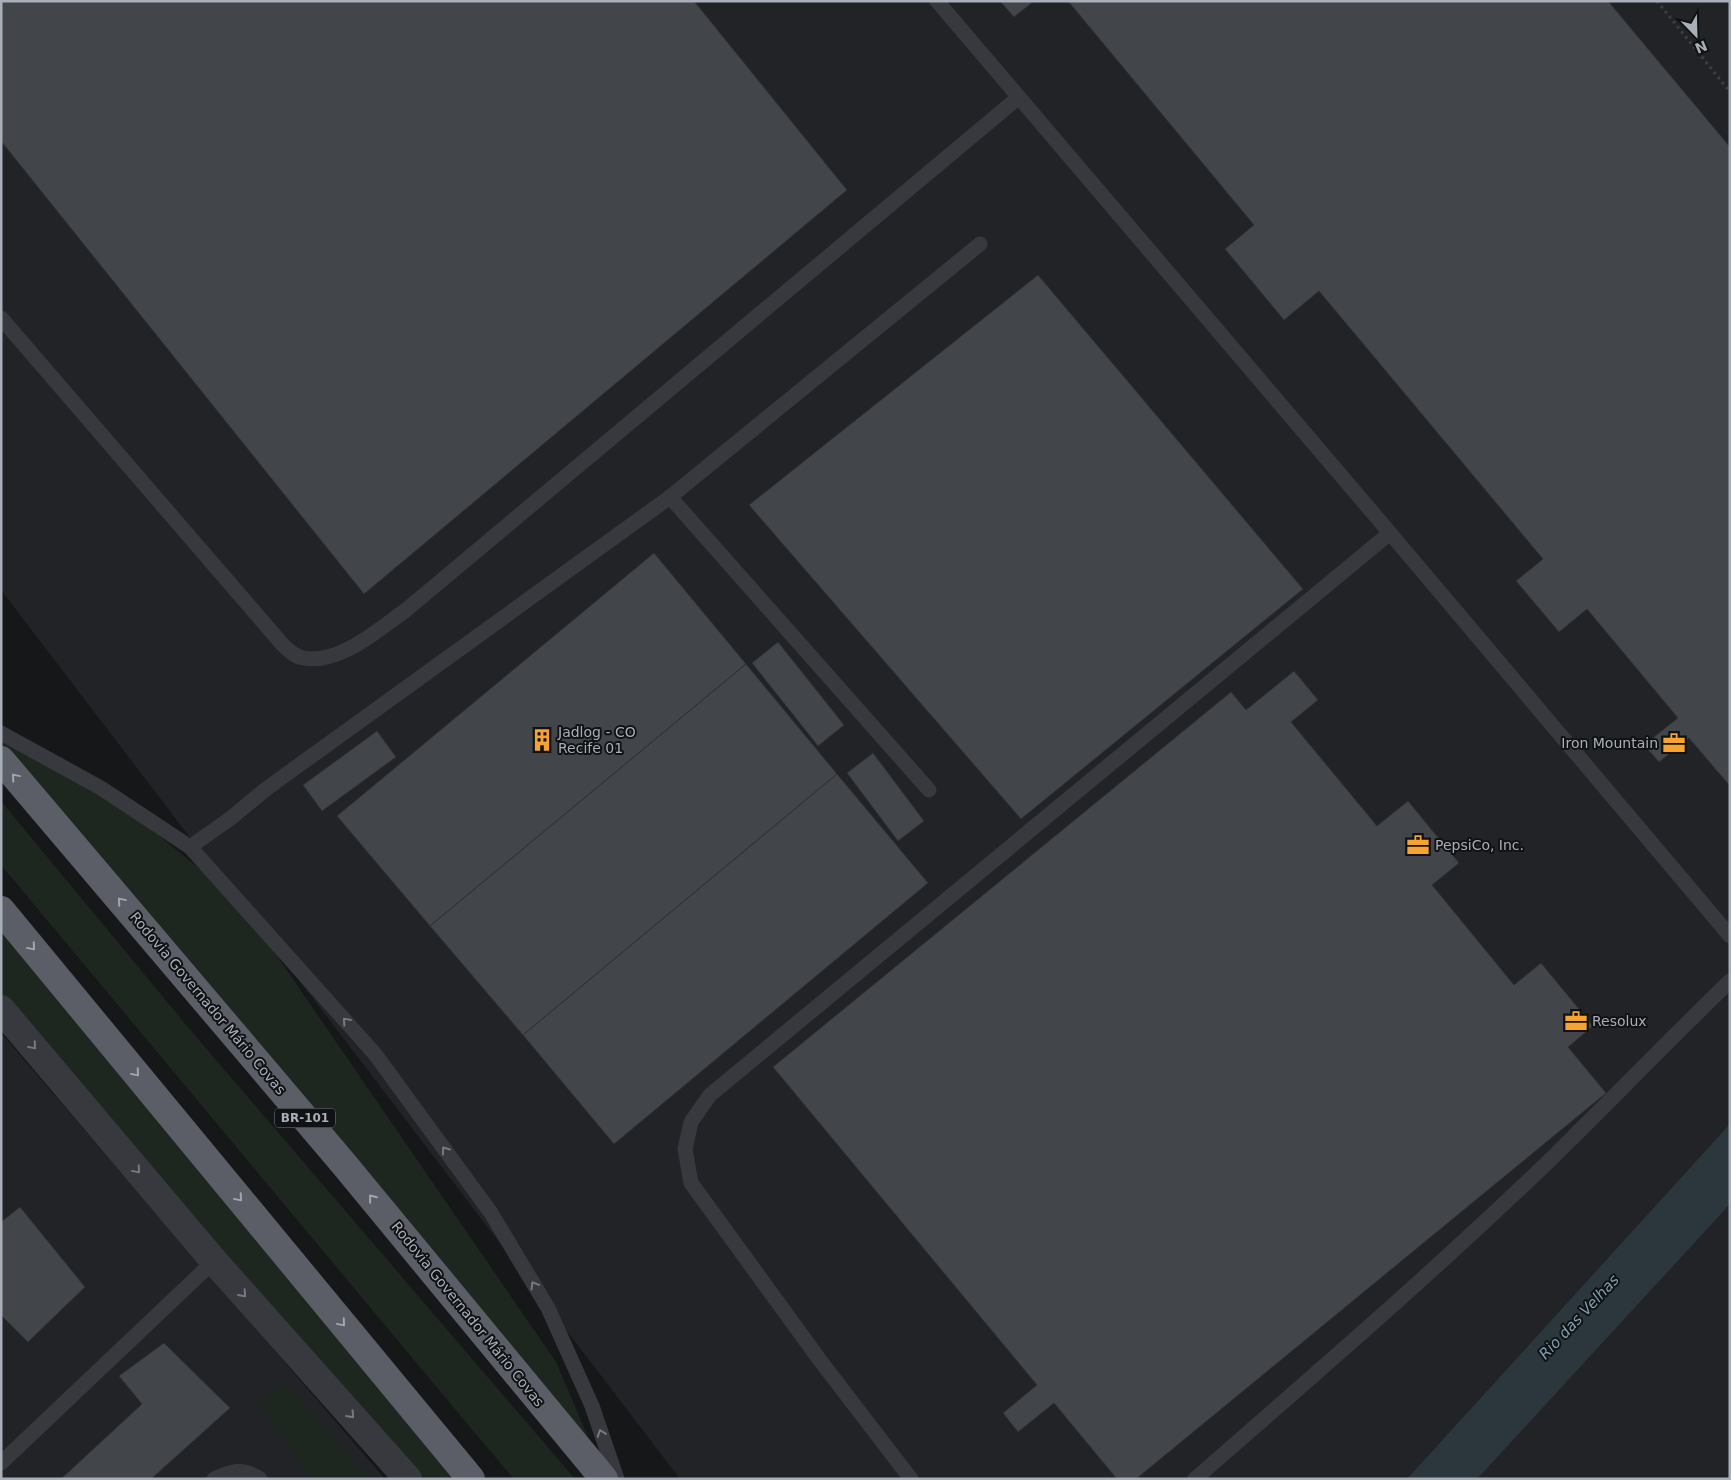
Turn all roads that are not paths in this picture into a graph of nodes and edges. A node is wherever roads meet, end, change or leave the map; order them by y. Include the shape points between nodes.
1 (937, 1) edge
2 (1019, 97) junction
3 (980, 244) dead end
4 (1, 318) edge
5 (670, 497) junction
6 (1390, 533) junction
7 (1, 733) edge
8 (1, 760) edge
9 (929, 790) dead end
10 (190, 847) junction
11 (1, 910) edge
12 (1730, 936) edge
13 (1730, 981) edge
14 (1, 1009) edge
15 (214, 1261) junction
16 (1, 1463) edge
17 (214, 1479) edge
18 (260, 1479) edge
19 (408, 1479) edge
20 (471, 1479) edge
21 (604, 1479) edge
22 (618, 1479) edge
23 (911, 1479) edge
24 (1195, 1479) edge

1 - 2 lane
2 - 4 lane via 406,610 359,643 323,658 302,658 282,644
2 - 6 lane
3 - 5 lane
5 - 9 lane
5 - 10 lane
6 - 12 lane
6 - 23 lane via 710,1094 691,1122 685,1149 691,1183
7 - 10 lane via 102,788
21 -> 8 highway, Rodovia Governador Mário Covas / BR-101 via 343,1163
22 -> 10 lane via 592,1406 548,1308 491,1213 375,1054
11 -> 20 highway
13 - 24 lane via 1549,1160 1398,1301
14 -> 15 street
15 - 16 lane
15 -> 19 street
17 - 18 lane via 233,1471 250,1473

